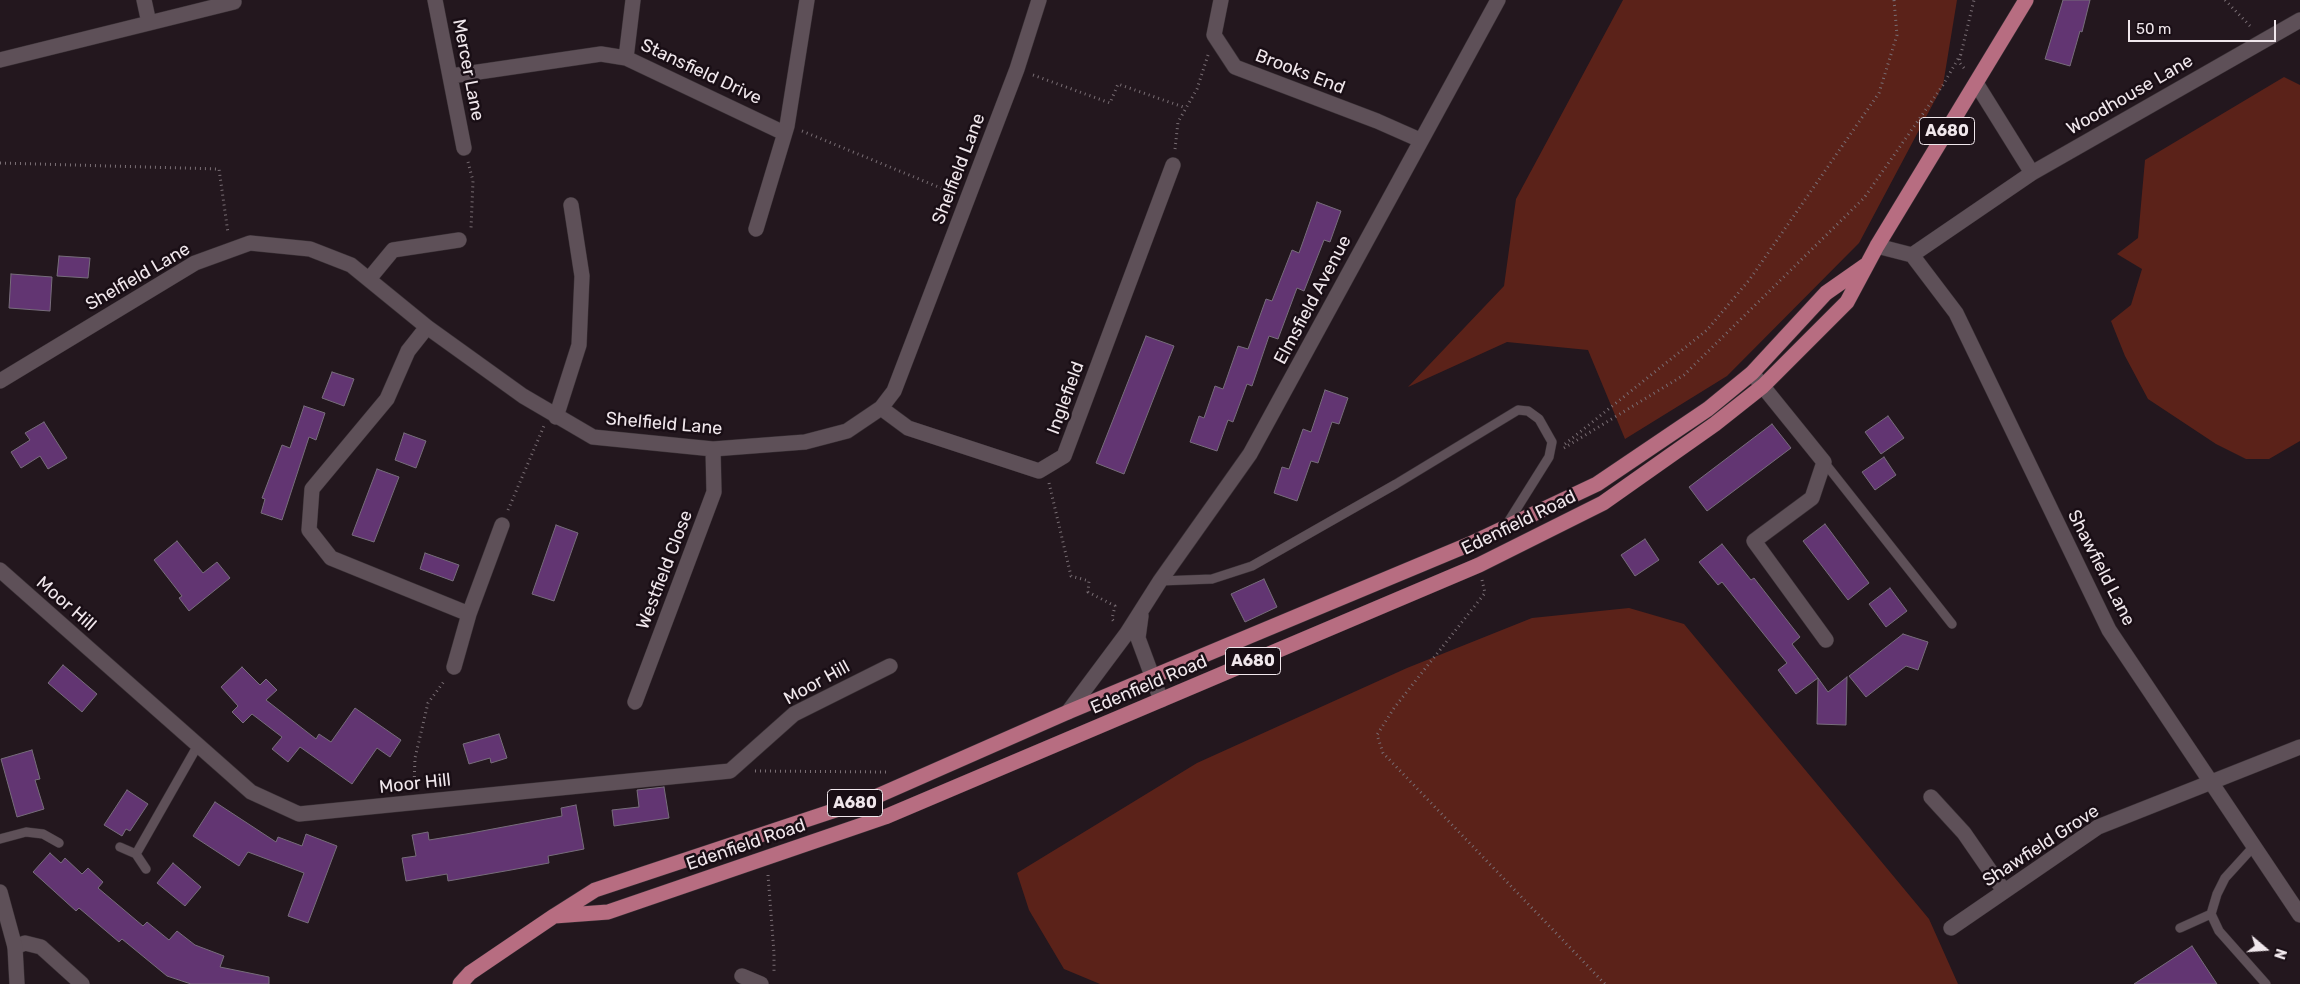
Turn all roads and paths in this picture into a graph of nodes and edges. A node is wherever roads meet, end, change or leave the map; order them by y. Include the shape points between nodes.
1 (144, 0) edge
2 (435, 0) edge
3 (633, 0) edge
4 (807, 0) edge
5 (1039, 0) edge
6 (1220, 0) edge
7 (1498, 0) edge
8 (1894, 0) edge
9 (1974, 0) edge
10 (2026, 0) edge
11 (2225, 0) edge
12 (234, 2) dead end
13 (2300, 20) edge
14 (149, 23) junction
15 (1214, 35) junction
16 (2264, 40) junction
17 (1962, 52) junction
18 (626, 58) junction
19 (0, 60) edge
20 (1017, 69) junction
21 (451, 76) junction
22 (1976, 83) junction
23 (1186, 108) junction
24 (786, 129) junction
25 (1420, 140) junction
26 (464, 148) joint
27 (0, 164) edge
28 (1173, 165) joint
29 (2032, 172) junction
30 (968, 199) junction
31 (571, 205) dead end
32 (471, 229) dead end
33 (756, 229) dead end
34 (459, 240) dead end
35 (1877, 246) junction
36 (231, 251) junction
37 (1912, 256) junction
38 (1870, 262) junction
39 (369, 279) junction
40 (428, 326) junction
41 (1752, 373) junction
42 (0, 380) edge
43 (1763, 386) junction
44 (881, 408) junction
45 (553, 414) junction
46 (713, 449) junction
47 (1549, 457) junction
48 (1824, 462) junction
49 (1046, 467) junction
50 (502, 525) joint
51 (1506, 527) junction
52 (1479, 565) junction
53 (0, 570) edge
54 (1160, 581) junction
55 (1142, 607) junction
56 (469, 614) junction
57 (1952, 624) dead end
58 (1127, 633) junction
59 (1826, 640) dead end
60 (890, 666) dead end
61 (454, 667) joint
62 (1152, 678) junction
63 (1161, 700) junction
64 (635, 702) dead end
65 (1068, 712) junction
66 (198, 745) junction
67 (2300, 748) edge
68 (730, 770) junction
69 (893, 772) dead end
70 (2211, 783) junction
71 (1931, 798) dead end
72 (414, 803) junction
73 (780, 828) junction
74 (0, 838) edge
75 (59, 843) dead end
76 (2255, 845) junction
77 (120, 847) dead end
78 (786, 851) junction
79 (136, 854) junction
80 (767, 858) junction
81 (146, 869) dead end
82 (2004, 891) junction
83 (0, 892) edge
84 (2211, 914) junction
85 (2300, 915) edge
86 (554, 916) junction
87 (1950, 928) dead end
88 (2180, 928) dead end
89 (15, 947) junction
90 (742, 976) dead end
91 (767, 980) edge
92 (17, 984) edge
93 (82, 984) edge
94 (460, 984) edge
95 (1605, 984) edge
96 (2266, 984) edge

1 - 14 street
2 - 21 street, Mercer Lane
3 - 18 street
4 - 24 street
5 - 20 street, Shelfield Lane
6 - 15 street
7 - 25 street, Elmsfield Avenue
8 - 47 path via 1897,35 1879,93 1750,279 1707,330
9 - 17 path
10 - 22 main road, Edenfield Road / A680
11 - 16 path
12 - 14 street
13 - 16 street, Woodhouse Lane
14 - 19 street
15 - 23 path via 1197,89
15 - 25 street, Brooks End via 1235,67
16 - 29 street, Woodhouse Lane
17 - 22 path via 1959,62
17 - 47 path via 1864,198 1795,266 1684,374
18 - 21 street, Stansfield Drive via 601,54
18 - 24 street, Stansfield Drive
20 - 23 path via 1110,103 1118,84
20 - 30 street, Shelfield Lane
21 - 26 street, Mercer Lane
22 - 29 street
22 - 35 main road, Edenfield Road / A680
23 - 28 path via 1178,122
24 - 30 path
24 - 33 street
25 - 54 street, Elmsfield Avenue via 1250,454
26 - 32 path via 473,180
27 - 36 path via 219,169
28 - 49 street, Inglefield via 1064,456
29 - 37 street, Woodhouse Lane
30 - 44 street, Shelfield Lane via 894,391
31 - 45 street via 582,276 579,345
34 - 39 street via 393,250
35 - 37 street
35 - 38 main road, Edenfield Road / A680
36 - 39 street, Shelfield Lane via 250,243 310,250 351,265
36 - 42 street, Shelfield Lane via 195,263
37 - 70 street, Shawfield Lane via 1956,312 2109,630
38 - 41 main road, Edenfield Road / A680 via 1826,293
38 - 43 main road, Edenfield Road / A680 via 1847,302
39 - 40 street, Shelfield Lane
40 - 45 street, Shelfield Lane
40 - 56 street via 408,351 387,399 312,489 309,530 330,558
41 - 43 street
41 - 51 main road, Edenfield Road / A680 via 1708,409 1597,484
43 - 48 street
43 - 52 main road, Edenfield Road / A680 via 1603,503
44 - 46 street, Shelfield Lane via 847,431 805,442
44 - 49 street via 908,428 1039,470
45 - 46 street, Shelfield Lane via 593,437
45 - 50 path
46 - 64 street, Westfield Close via 714,492
47 - 51 lane
47 - 54 lane via 1552,442 1540,418 1518,410 1252,566 1212,579
48 - 57 lane
48 - 59 street via 1812,498 1754,541
49 - 58 path via 1071,576 1089,581 1088,592 1115,606 1112,619
50 - 56 street
51 - 62 main road, Edenfield Road / A680
52 - 63 main road, Edenfield Road / A680
52 - 95 path via 1485,593 1394,708 1377,735 1383,753
53 - 66 street, Moor Hill
54 - 55 street, Elmsfield Avenue
55 - 58 street, Elmsfield Avenue
55 - 62 street, Elmsfield Avenue via 1138,638
56 - 61 street
58 - 65 street, Elmsfield Avenue
60 - 68 street, Moor Hill via 794,714
61 - 72 path via 428,704 415,758
62 - 63 street, Elmsfield Avenue
62 - 65 main road, Edenfield Road / A680
63 - 78 main road, Edenfield Road / A680 via 885,817
65 - 73 main road, Edenfield Road / A680 via 875,797
66 - 72 street, Moor Hill via 251,792 299,814
66 - 79 lane
67 - 70 street, Shawfield Grove
68 - 69 path
68 - 72 street, Moor Hill
70 - 76 street, Shawfield Lane
70 - 82 street, Shawfield Grove via 2098,827
71 - 82 street via 1964,832
73 - 78 main road
73 - 86 main road, Edenfield Road / A680 via 595,890
74 - 75 lane via 26,832 43,834
76 - 84 lane via 2225,878
76 - 85 street, Shawfield Lane
77 - 79 lane
78 - 80 main road, Edenfield Road / A680
79 - 81 lane
80 - 86 main road, Edenfield Road / A680 via 608,912
80 - 91 path via 774,953
82 - 87 street, Shawfield Grove
83 - 89 street
84 - 88 lane
84 - 96 lane via 2219,931
86 - 94 main road, Edenfield Road / A680 via 470,973
89 - 92 street
89 - 93 street via 25,943 41,947
90 - 91 street

